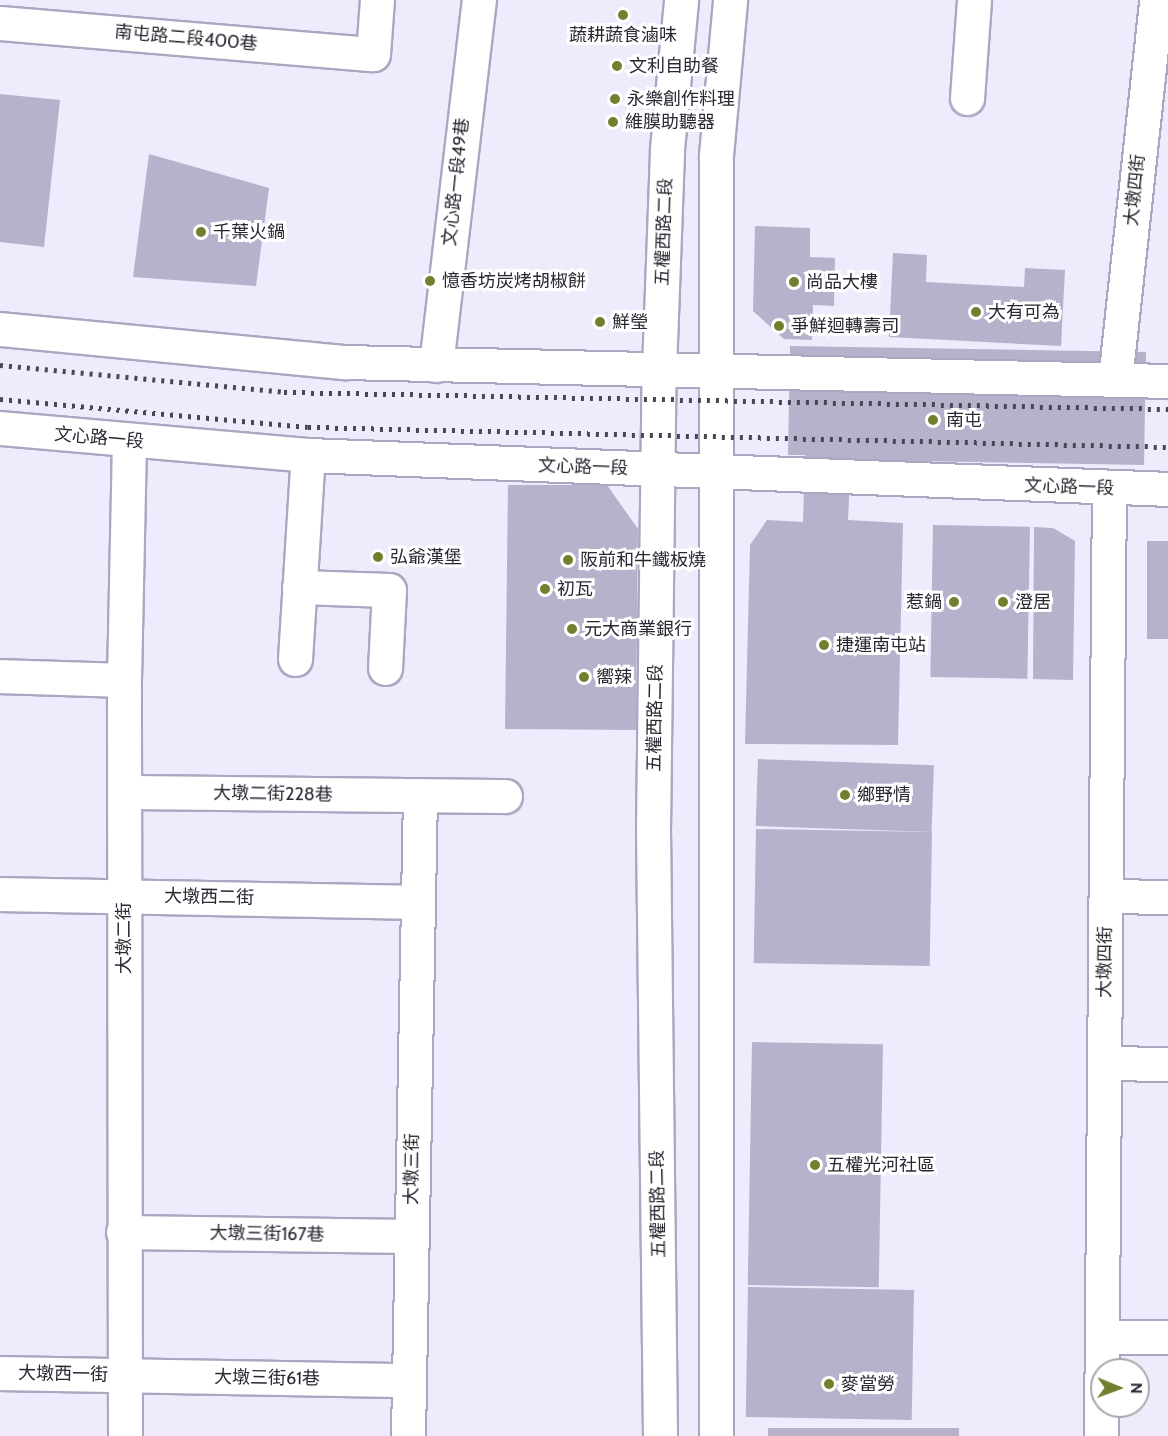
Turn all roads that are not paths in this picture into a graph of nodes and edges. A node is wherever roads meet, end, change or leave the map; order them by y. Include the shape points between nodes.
1 (377, 0) edge
2 (479, 0) edge
3 (681, 0) edge
4 (730, 0) edge
5 (974, 0) edge
6 (1156, 0) edge
7 (10, 15) edge
8 (967, 98) dead end
9 (0, 328) edge
10 (436, 365) junction
11 (659, 370) junction
12 (715, 371) junction
13 (1115, 380) junction
14 (1168, 381) edge
15 (0, 428) edge
16 (129, 441) junction
17 (308, 455) junction
18 (659, 471) junction
19 (714, 473) junction
20 (1109, 489) junction
21 (1168, 489) edge
22 (299, 587) junction
23 (295, 659) dead end
24 (385, 668) dead end
25 (0, 676) edge
26 (124, 680) junction
27 (126, 792) junction
28 (420, 795) junction
29 (505, 796) dead end
30 (0, 894) edge
31 (124, 895) junction
32 (1106, 896) junction
33 (1168, 897) edge
34 (418, 902) junction
35 (1104, 1063) junction
36 (1168, 1064) edge
37 (123, 1232) junction
38 (411, 1236) junction
39 (1102, 1337) junction
40 (1168, 1337) edge
41 (0, 1373) edge
42 (126, 1375) junction
43 (408, 1380) junction
44 (125, 1436) edge
45 (408, 1436) edge
46 (660, 1436) edge
47 (716, 1436) edge
48 (1101, 1436) edge

1 - 7 street, 南屯路二段400巷 via 373,54
2 - 10 street, 文心路一段49巷
3 - 11 street, 五權西路二段 via 667,149
4 - 12 street via 716,155
5 - 8 street
6 - 13 street, 大墩四街
9 - 10 street via 344,362
10 - 11 street
11 - 12 street
11 - 18 street, 五權西路二段
12 - 13 street
12 - 19 street
13 - 14 street
15 - 16 street, 文心路一段
16 - 17 street, 文心路一段
16 - 26 street, 大墩二街
17 - 18 street, 文心路一段
17 - 22 street
18 - 19 street, 文心路一段
18 - 46 street, 五權西路二段 via 653,831
19 - 20 street, 文心路一段
19 - 47 street
20 - 21 street, 文心路一段
20 - 32 street, 大墩四街
22 - 23 street
22 - 24 street via 389,590
25 - 26 street
26 - 27 street, 大墩二街
27 - 28 street, 大墩二街228巷
27 - 31 street, 大墩二街
28 - 29 street, 大墩二街228巷
28 - 34 street
30 - 31 street, 大墩西二街
31 - 34 street, 大墩西二街
31 - 37 street, 大墩二街
32 - 33 street
32 - 35 street, 大墩四街
34 - 38 street, 大墩三街
35 - 36 street
35 - 39 street, 大墩四街
37 - 38 street, 大墩三街167巷
37 - 42 street, 大墩二街
38 - 43 street, 大墩三街
39 - 40 street
39 - 48 street, 大墩四街
41 - 42 street, 大墩西一街
42 - 43 street, 大墩三街61巷
42 - 44 street, 大墩二街
43 - 45 street, 大墩三街

